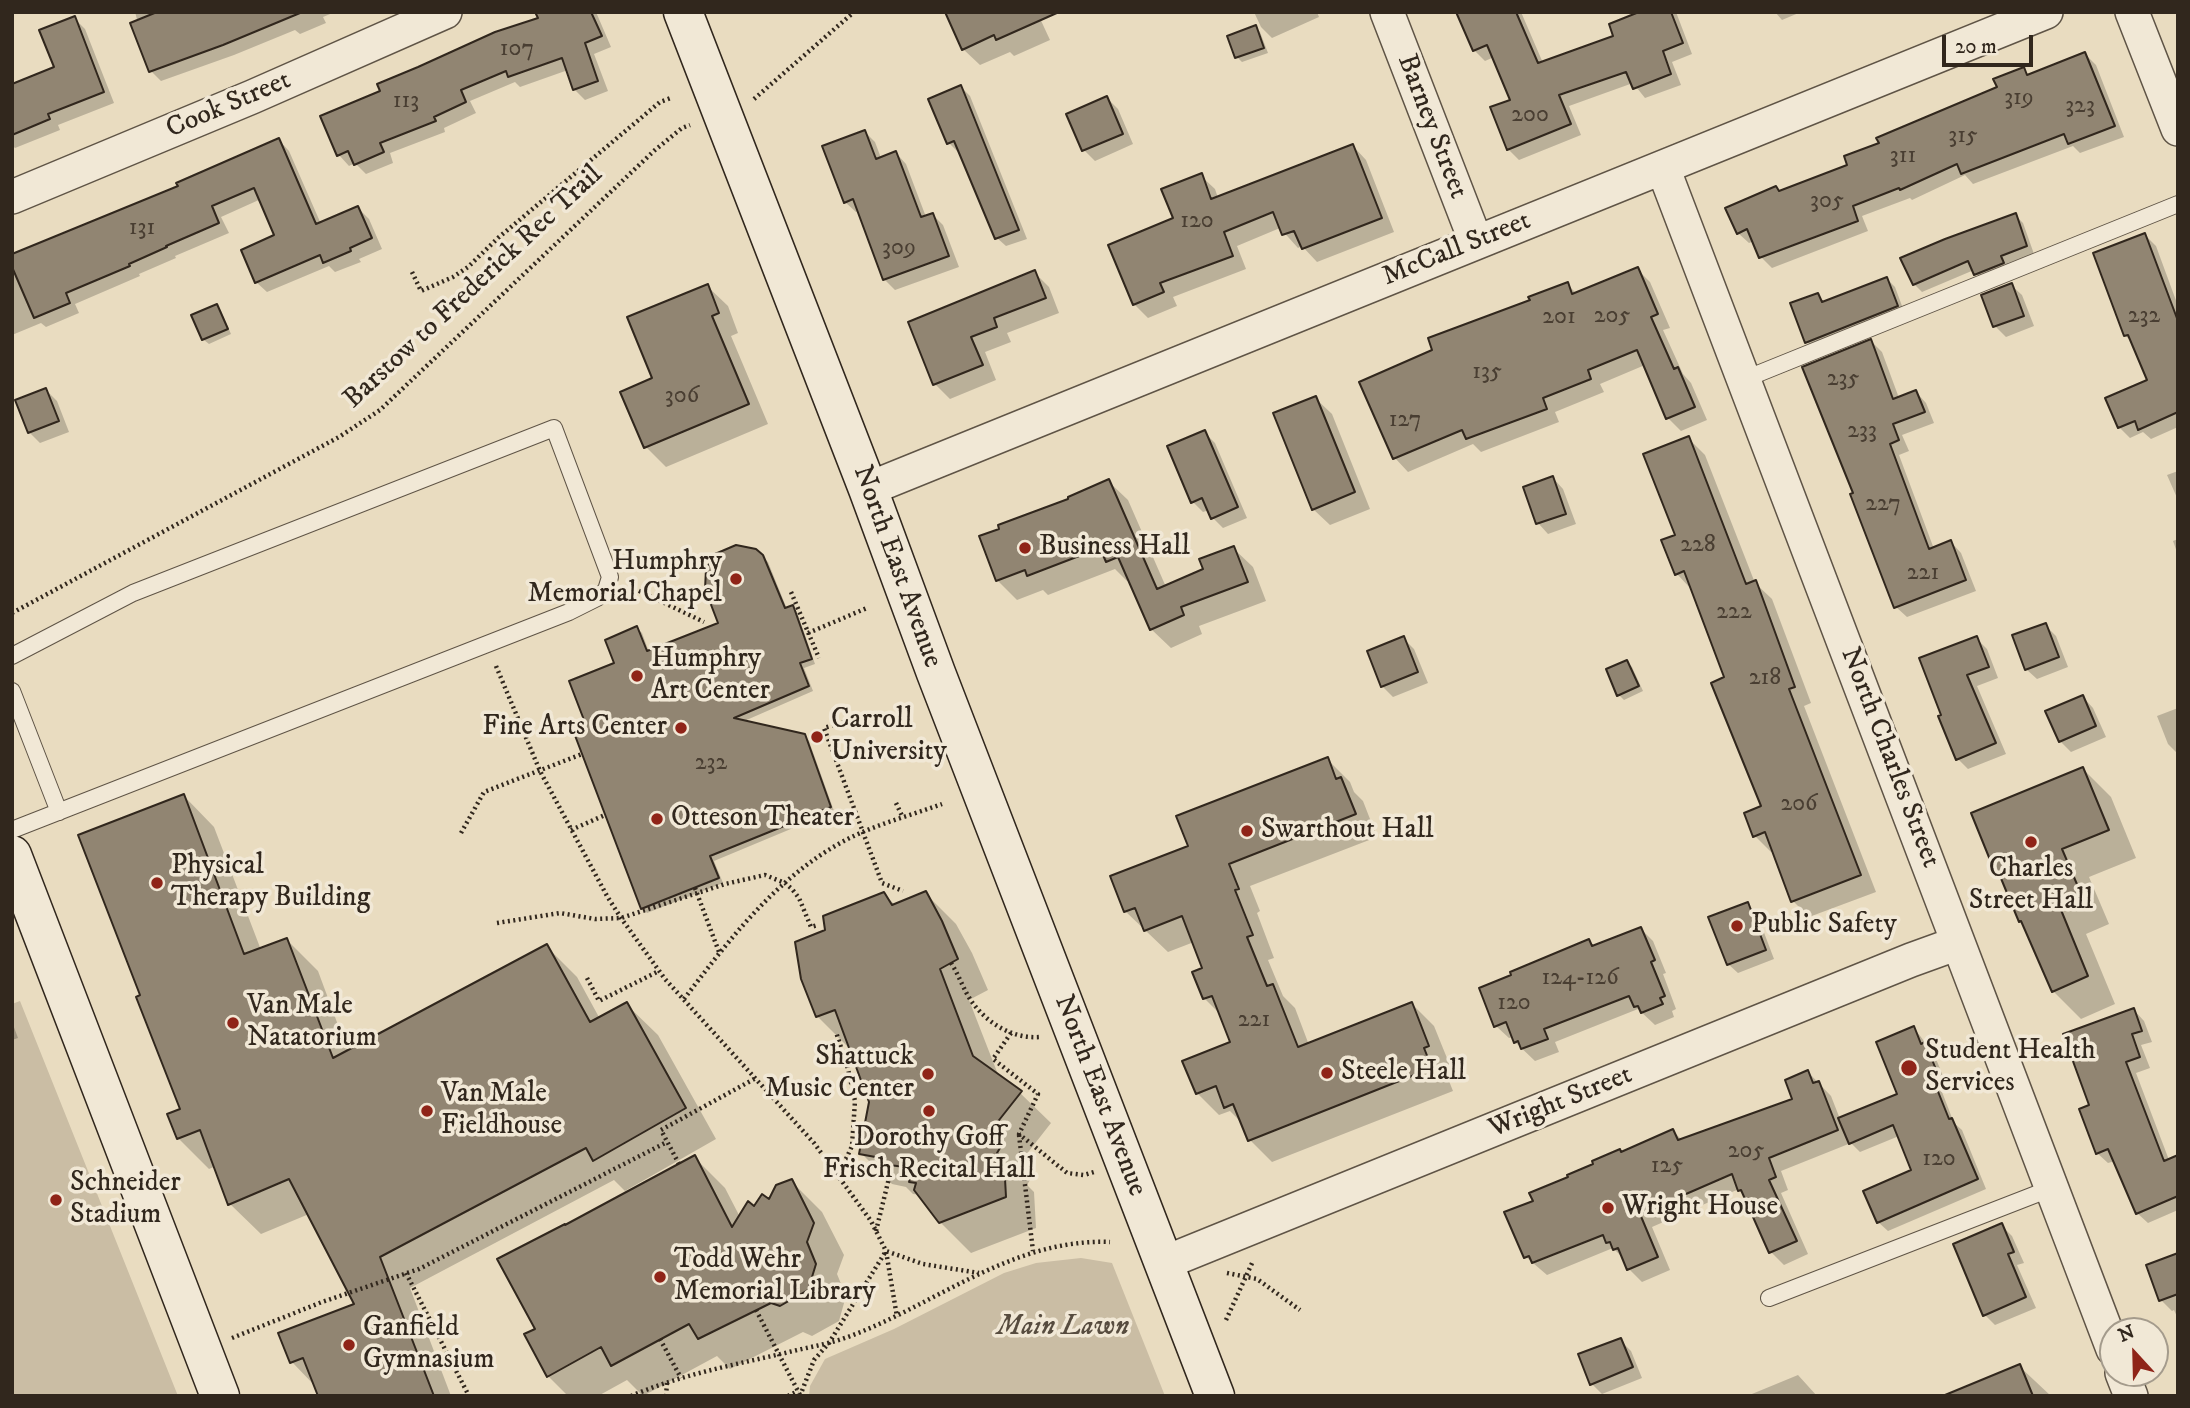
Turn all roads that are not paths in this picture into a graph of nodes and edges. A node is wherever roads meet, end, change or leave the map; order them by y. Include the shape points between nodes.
1 (445, 12) edge
2 (682, 12) edge
3 (1387, 12) edge
4 (2046, 12) edge
5 (2132, 12) edge
6 (2178, 129) edge
7 (1663, 168) junction
8 (12, 197) edge
9 (2178, 204) edge
10 (1476, 242) junction
11 (1745, 379) junction
12 (868, 489) junction
13 (12, 656) edge
14 (12, 691) edge
15 (59, 812) junction
16 (12, 830) edge
17 (14, 867) edge
18 (1958, 943) junction
19 (2052, 1188) junction
20 (1164, 1263) junction
21 (1769, 1298) dead end
22 (2101, 1317) edge
23 (220, 1396) edge
24 (1215, 1396) edge

1 - 8 street, Cook Street
2 - 12 main road, North East Avenue
3 - 10 street, Barney Street
4 - 7 street, McCall Street
5 - 6 street
7 - 10 street, McCall Street
7 - 11 street, North Charles Street
9 - 11 lane
10 - 12 street, McCall Street
11 - 18 street, North Charles Street
12 - 20 main road, North East Avenue
13 - 15 lane via 133,593 554,428 610,577 597,598 569,612
14 - 15 lane
15 - 16 lane
17 - 23 main road
18 - 19 street, North Charles Street
18 - 20 street, Wright Street
19 - 21 lane
19 - 22 street, North Charles Street
20 - 24 main road, North East Avenue

